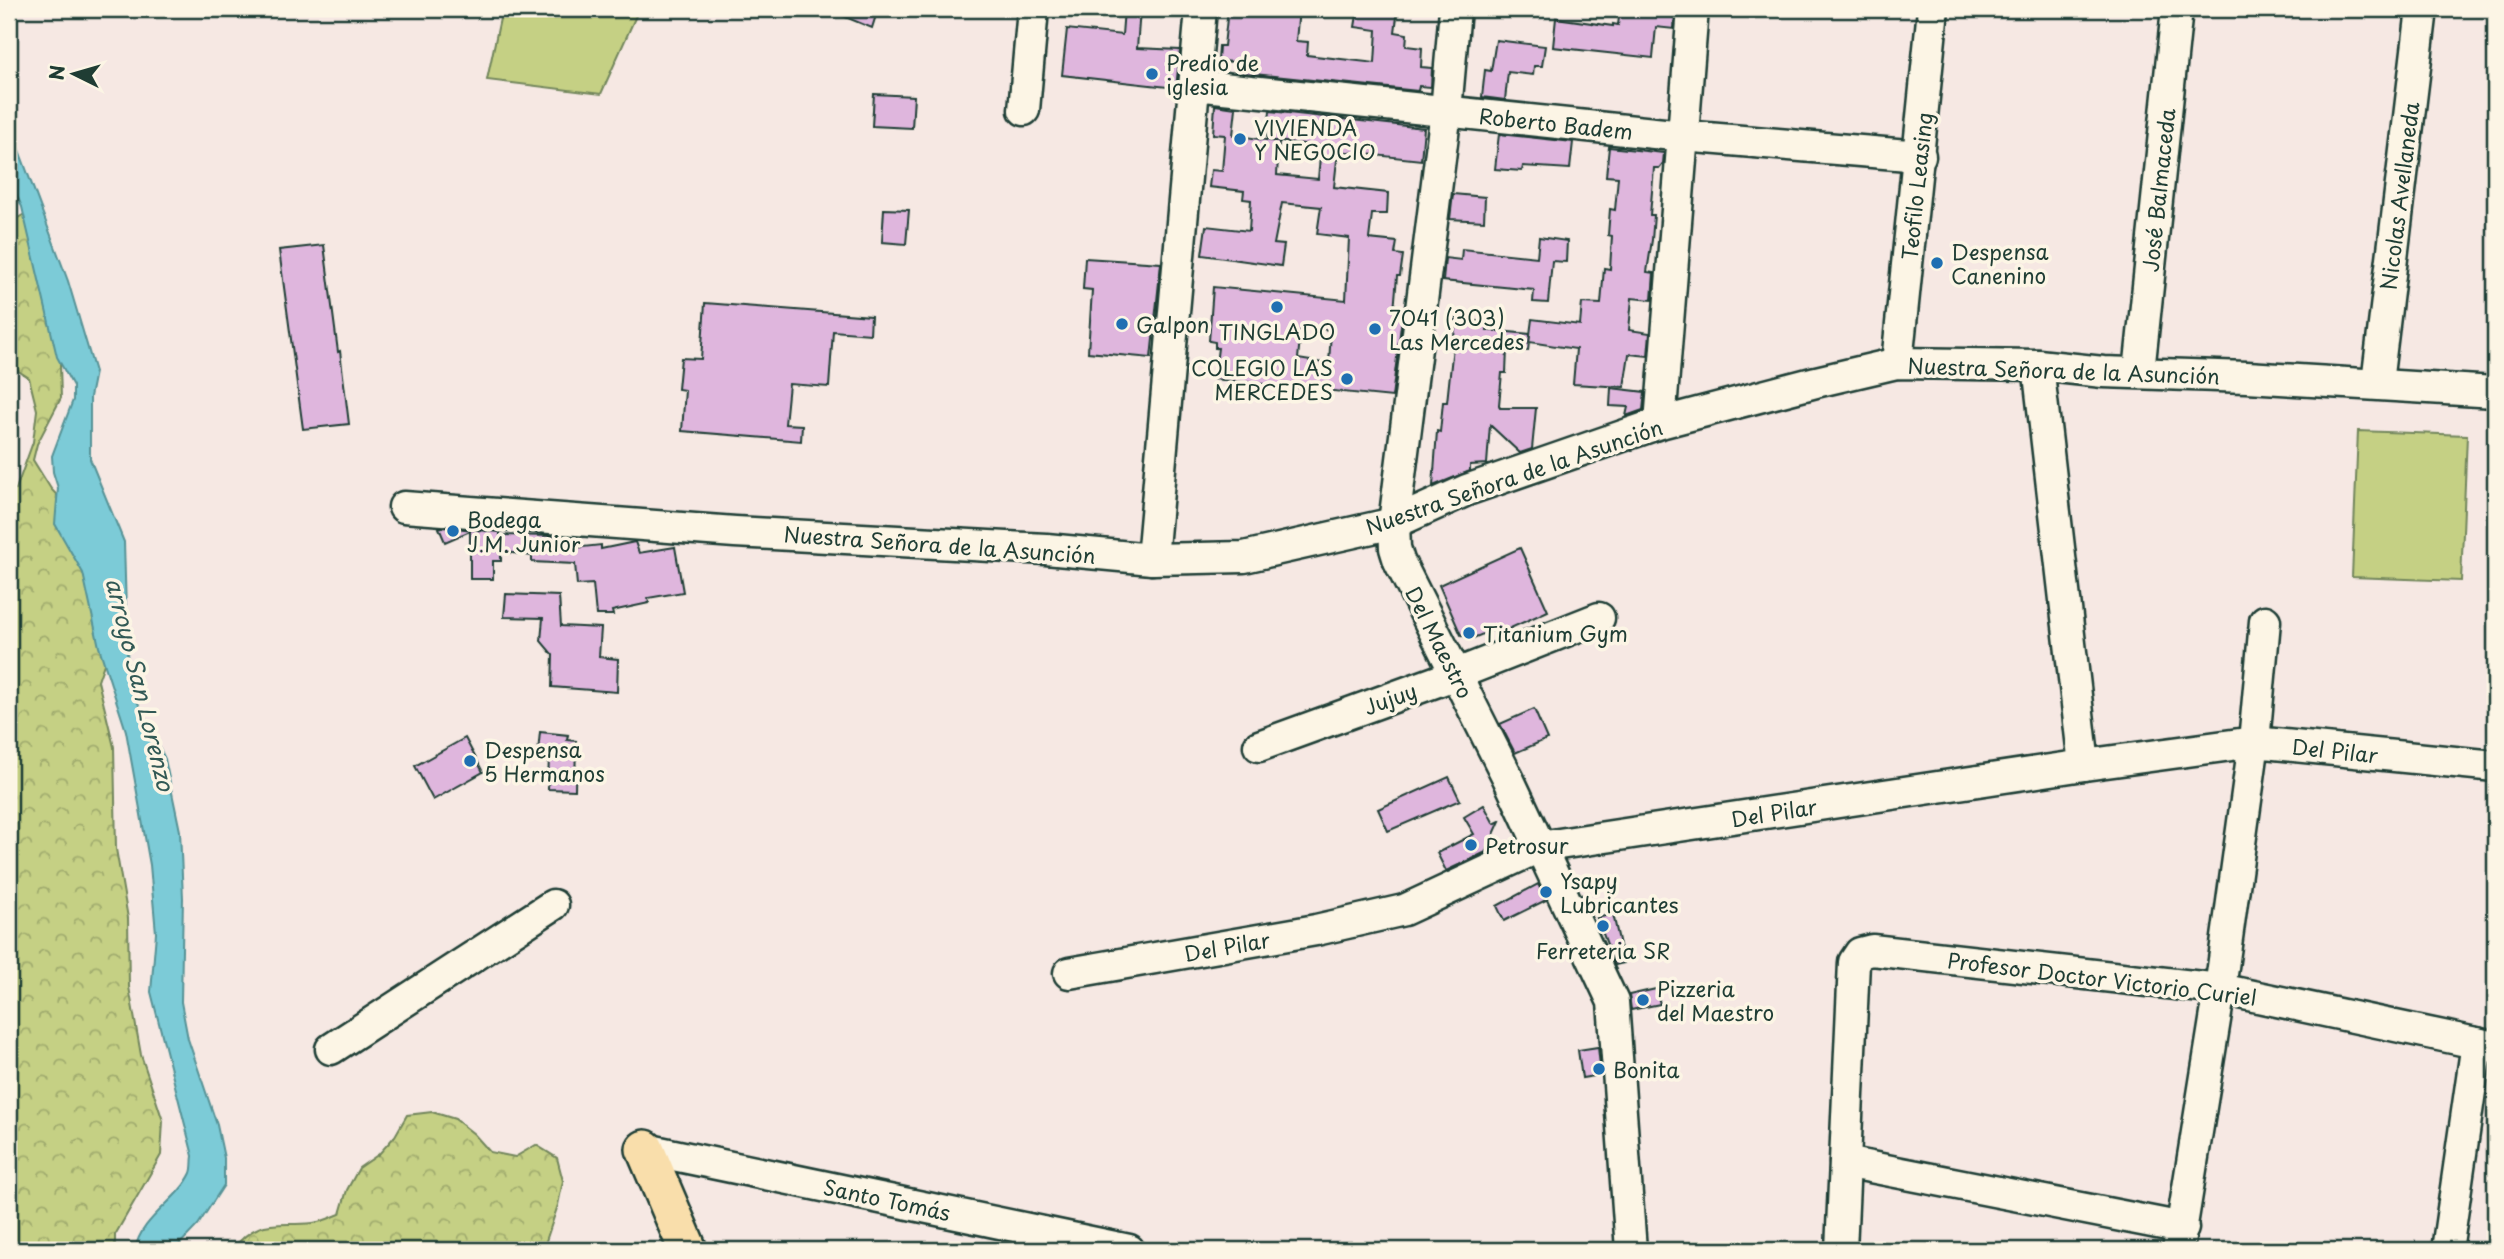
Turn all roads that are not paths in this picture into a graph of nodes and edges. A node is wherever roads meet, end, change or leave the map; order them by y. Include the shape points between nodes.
1 (1033, 9) edge
2 (1201, 9) edge
3 (1455, 9) edge
4 (1693, 9) edge
5 (1933, 9) edge
6 (2177, 9) edge
7 (2422, 9) edge
8 (1194, 85) junction
9 (1024, 110) dead end
10 (1446, 111) junction
11 (1683, 136) junction
12 (1920, 156) junction
13 (1897, 363) junction
14 (2038, 365) junction
15 (2139, 372) junction
16 (2377, 383) junction
17 (2495, 392) edge
18 (1660, 423) junction
19 (404, 507) dead end
20 (1394, 523) junction
21 (1152, 559) junction
22 (1599, 618) dead end
23 (2265, 621) dead end
24 (1457, 674) junction
25 (2253, 742) junction
26 (1259, 746) dead end
27 (2084, 765) junction
28 (2495, 766) edge
29 (1539, 847) junction
30 (553, 905) dead end
31 (1069, 973) dead end
32 (2220, 989) junction
33 (2486, 1045) edge
34 (331, 1049) dead end
35 (645, 1149) joint
36 (1845, 1162) junction
37 (2181, 1239) edge
38 (1036, 1240) edge
39 (688, 1250) edge
40 (1129, 1250) edge
41 (1631, 1250) edge
42 (1841, 1250) edge
43 (2447, 1250) edge

1 - 9 street
2 - 8 street
3 - 10 street, Del Maestro
4 - 11 street
5 - 12 street, Teofilo Leasing
6 - 15 street, José Balmaceda
7 - 16 street, Nicolas Avellaneda
8 - 10 street, Roberto Badem
8 - 21 street
10 - 11 street, Roberto Badem
10 - 20 street, Del Maestro
11 - 12 street, Roberto Badem
11 - 18 street
12 - 13 street, Teofilo Leasing
13 - 14 street, Nuestra Señora de la Asunción
13 - 18 street, Nuestra Señora de la Asunción
14 - 15 street, Nuestra Señora de la Asunción
14 - 27 street
15 - 16 street, Nuestra Señora de la Asunción
16 - 17 street, Nuestra Señora de la Asunción
18 - 20 street, Nuestra Señora de la Asunción via 1467,490
19 - 21 street, Nuestra Señora de la Asunción
20 - 21 street, Nuestra Señora de la Asunción via 1244,557
20 - 24 street, Del Maestro via 1399,561
22 - 24 street, Jujuy
23 - 25 street
24 - 26 street, Jujuy
24 - 29 street, Del Maestro
25 - 27 street, Del Pilar
25 - 28 street, Del Pilar
25 - 32 street
27 - 29 street, Del Pilar
29 - 31 street, Del Pilar via 1404,910 1317,930
29 - 41 street, Del Maestro via 1613,1002
30 - 34 street
32 - 33 street, Profesor Doctor Victorio Curiel
32 - 36 street, Profesor Doctor Victorio Curiel via 1872,950 1860,953 1854,962
32 - 37 street
33 - 43 street
35 - 38 street, Santo Tomás
35 - 39 main road
36 - 37 street
36 - 42 street
38 - 40 street, Santo Tomás

